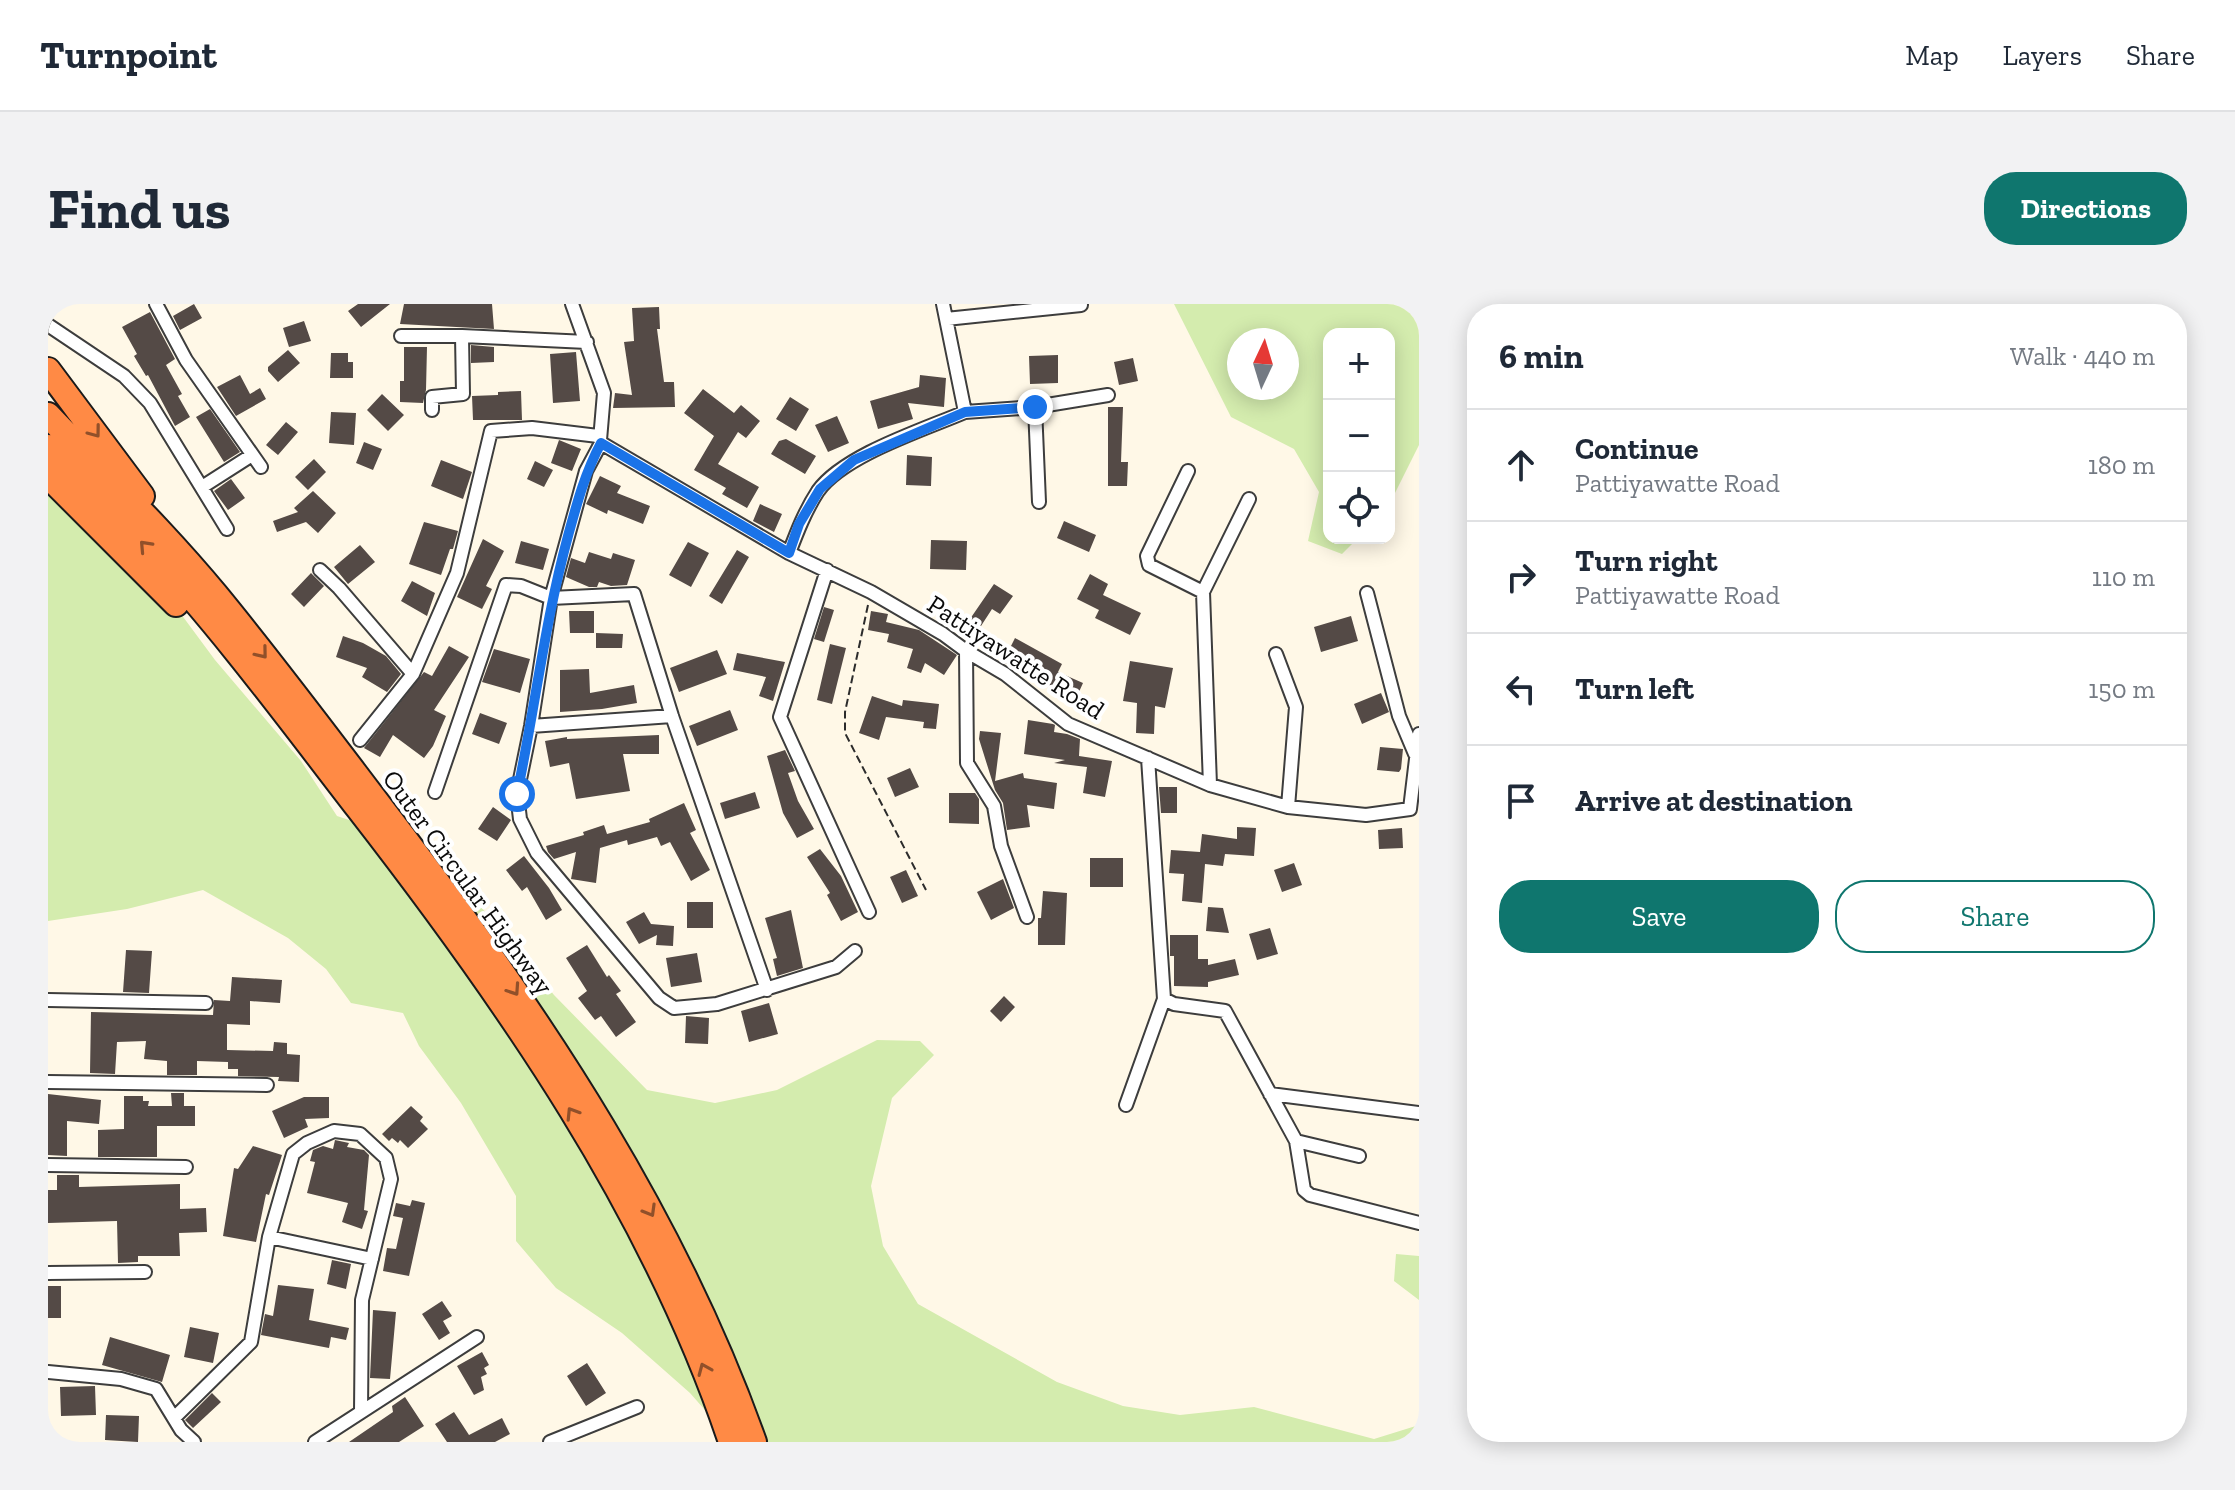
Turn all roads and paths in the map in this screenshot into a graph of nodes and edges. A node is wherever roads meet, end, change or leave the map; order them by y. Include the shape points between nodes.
1 (156, 304) edge
2 (572, 304) edge
3 (943, 304) edge
4 (1081, 305) edge
5 (946, 319) junction
6 (48, 325) edge
7 (401, 336) dead end
8 (462, 336) junction
9 (587, 342) junction
10 (48, 370) edge
11 (1108, 395) dead end
12 (1035, 407) junction
13 (432, 410) dead end
14 (965, 412) junction
15 (48, 415) edge
16 (599, 440) junction
17 (48, 447) edge
18 (252, 455) junction
19 (261, 467) dead end
20 (1188, 471) dead end
21 (48, 476) edge
22 (202, 487) junction
23 (1249, 499) dead end
24 (1039, 502) dead end
25 (227, 529) dead end
26 (789, 553) junction
27 (320, 570) dead end
28 (827, 570) junction
29 (213, 592) junction
30 (871, 592) junction
31 (1203, 592) junction
32 (1367, 593) dead end
33 (551, 598) junction
34 (966, 651) junction
35 (1276, 654) dead end
36 (413, 674) junction
37 (289, 715) junction
38 (672, 716) junction
39 (531, 726) junction
40 (1419, 734) edge
41 (360, 740) dead end
42 (1148, 758) junction
43 (1417, 758) junction
44 (1210, 785) junction
45 (435, 792) dead end
46 (361, 797) junction
47 (1288, 807) junction
48 (1414, 809) edge
49 (926, 890) dead end
50 (869, 912) dead end
51 (1027, 917) dead end
52 (855, 951) dead end
53 (767, 990) junction
54 (1164, 999) junction
55 (48, 1000) edge
56 (206, 1003) dead end
57 (48, 1082) edge
58 (267, 1085) dead end
59 (1270, 1094) junction
60 (1126, 1105) dead end
61 (1419, 1113) edge
62 (1296, 1141) junction
63 (1359, 1156) dead end
64 (48, 1165) edge
65 (186, 1167) dead end
66 (1419, 1223) edge
67 (269, 1237) junction
68 (372, 1259) junction
69 (145, 1272) dead end
70 (48, 1273) edge
71 (477, 1337) dead end
72 (48, 1372) edge
73 (637, 1407) dead end
74 (361, 1412) junction
75 (175, 1417) junction
76 (194, 1442) edge
77 (315, 1442) edge
78 (550, 1442) edge
79 (731, 1442) edge
80 (754, 1442) edge

1 - 18 street via 186,360
2 - 9 street
3 - 5 street
4 - 5 street
5 - 14 street
6 - 22 street via 124,376 150,403
7 - 8 street
8 - 9 street
8 - 13 street via 463,394 432,397
9 - 16 street via 604,393
10 -> 29 highway
11 - 12 street
12 - 14 street
12 - 24 street
14 - 26 street via 854,460 820,489
15 - 29 highway, Outer Circular Highway
16 - 26 street, Pattiyawatte Road
16 - 33 street
16 - 36 street via 532,428 491,431 457,573
37 -> 17 highway, Outer Circular Highway via 148,549
18 - 19 street
18 - 22 street
20 - 31 street via 1147,556 1149,565
21 - 37 highway
22 - 25 street
23 - 31 street
26 - 28 street, Pattiyawatte Road
27 - 36 street
28 - 30 street, Pattiyawatte Road
28 - 50 street via 780,717
29 -> 46 highway, Outer Circular Highway
30 - 34 street, Pattiyawatte Road
30 - 49 path via 845,733
31 - 44 street
32 - 43 street via 1399,716
33 - 38 street via 634,594
33 - 39 street
33 - 45 street via 506,585
34 - 42 street, Pattiyawatte Road via 1068,724
34 - 51 street via 967,763 994,806 1001,846
35 - 47 street via 1296,707
36 - 41 street
37 - 46 highway, Outer Circular Highway
38 - 39 street
38 - 53 street
39 - 53 street via 517,794 520,819 537,853 659,998 674,1008 717,1004
40 - 43 street, Pattiyawatte Road
42 - 44 street, Pattiyawatte Road
42 - 54 street
43 - 48 street, Pattiyawatte Road
44 - 47 street, Pattiyawatte Road
79 -> 46 highway, Outer Circular Highway via 683,1320 616,1187
46 -> 80 highway, Outer Circular Highway via 479,940 595,1116 702,1311
47 - 48 street, Pattiyawatte Road via 1366,815
52 - 53 street via 836,967
54 - 59 street via 1225,1011
54 - 60 street
55 - 56 street
57 - 58 street
59 - 61 street
59 - 62 street
62 - 63 street
62 - 66 street via 1304,1190 1310,1195
64 - 65 street
67 - 68 street
67 - 68 street via 293,1154 334,1131 360,1134 386,1158 391,1179
67 - 75 street via 251,1342
68 - 74 street via 362,1300
69 - 70 street
71 - 74 street
72 - 75 street via 121,1379 156,1389
73 - 78 street
74 - 77 street
75 - 76 street

